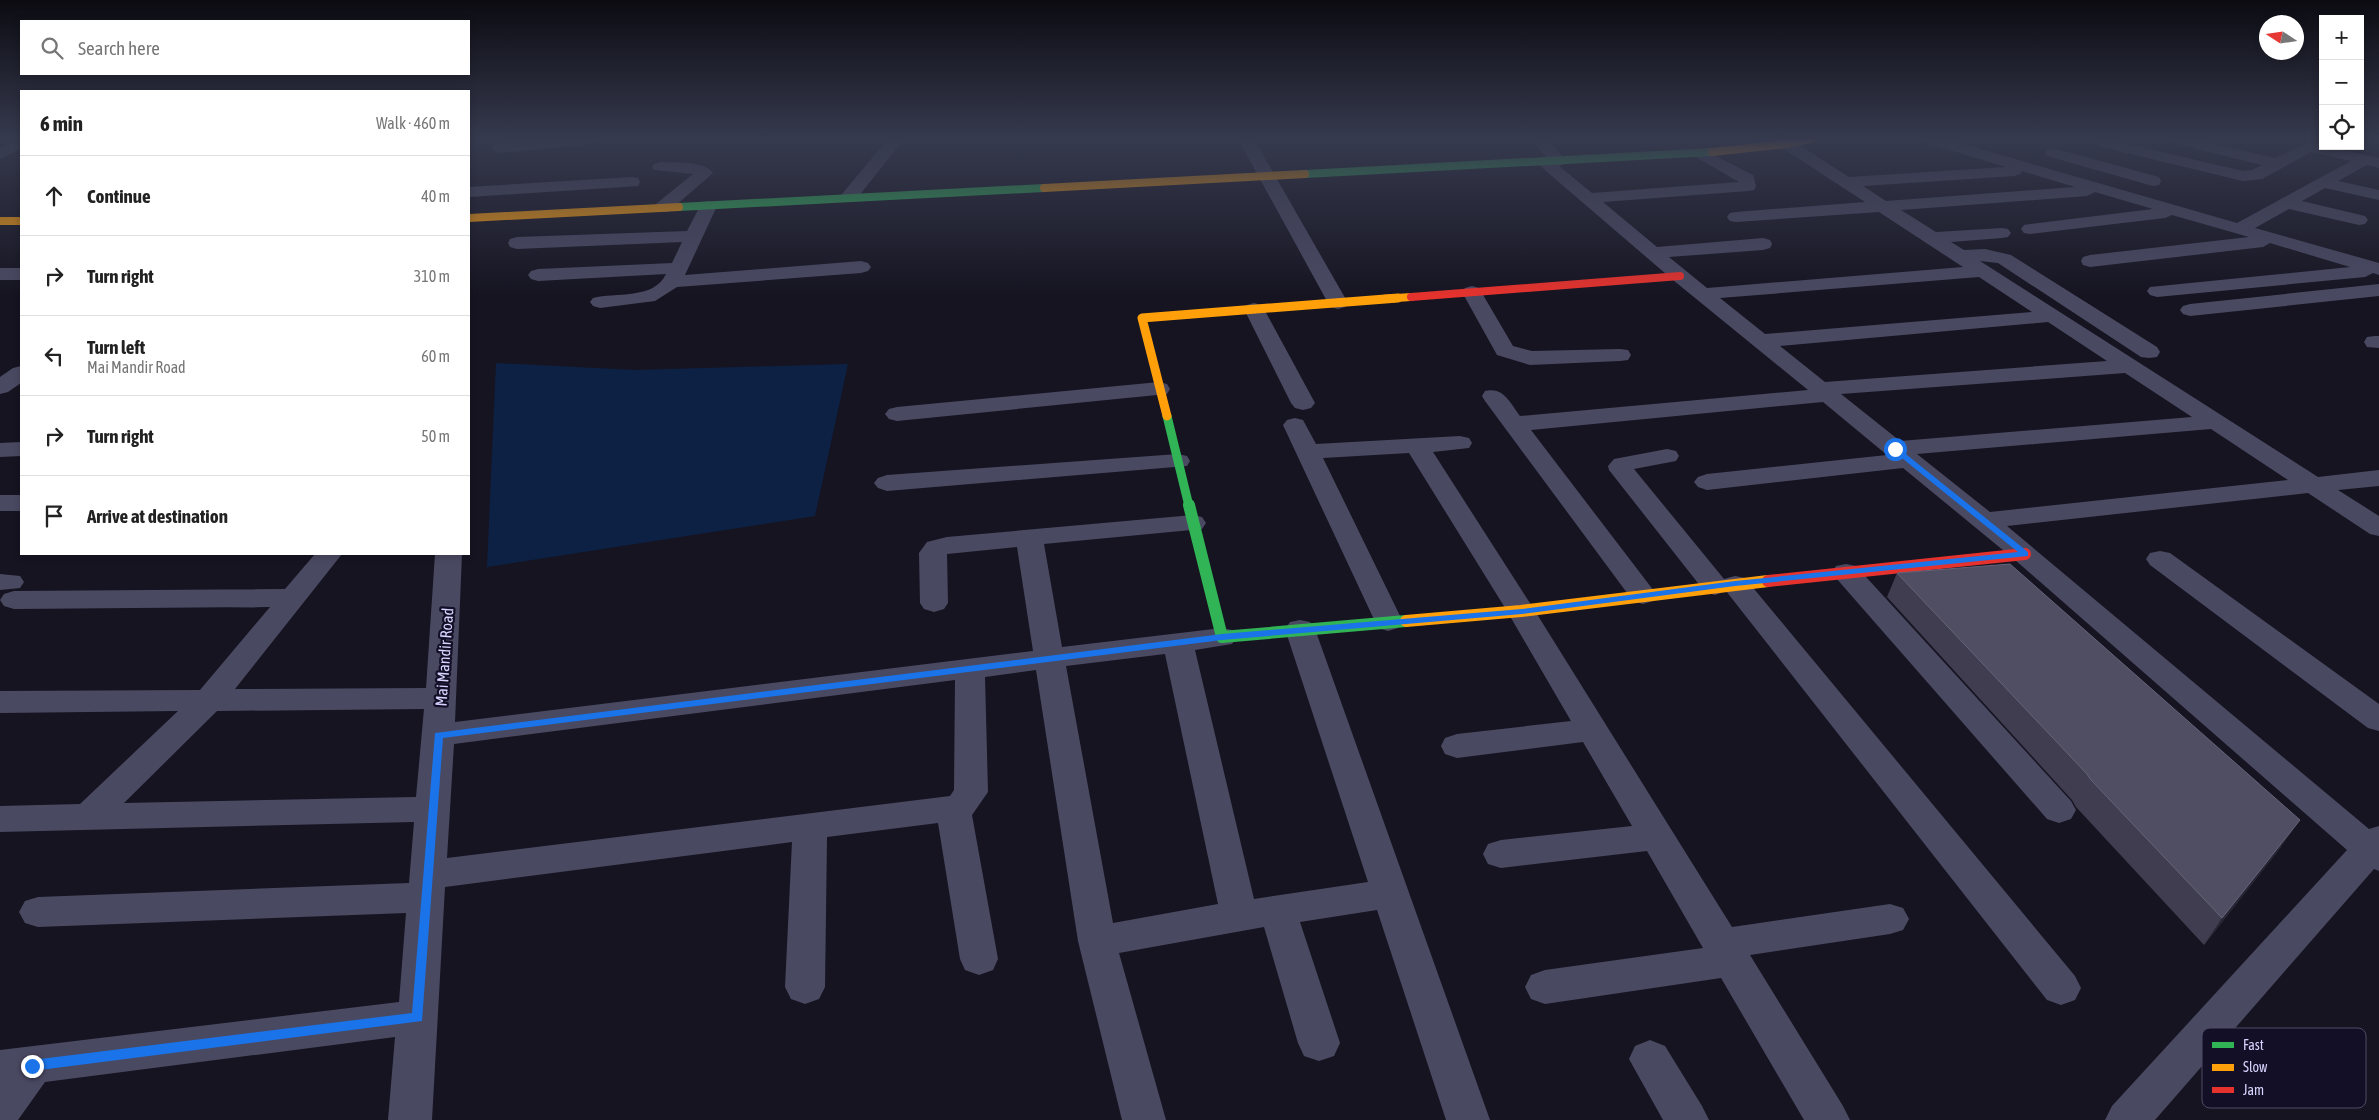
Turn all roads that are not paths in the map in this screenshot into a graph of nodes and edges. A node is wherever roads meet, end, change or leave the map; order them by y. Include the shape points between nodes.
1 (683, 191) edge
2 (853, 191) edge
3 (976, 191) edge
4 (1275, 191) edge
5 (1582, 191) edge
6 (1678, 191) edge
7 (1860, 191) edge
8 (2309, 191) edge
9 (2362, 191) edge
10 (2112, 192) joint
11 (2379, 195) edge
12 (848, 198) junction
13 (1588, 198) junction
14 (2287, 203) junction
15 (708, 206) junction
16 (1885, 207) junction
17 (662, 208) junction
18 (2178, 211) junction
19 (1736, 217) dead end
20 (470, 218) edge
21 (2359, 220) dead end
22 (2030, 229) dead end
23 (2239, 229) junction
24 (2002, 233) dead end
25 (694, 236) junction
26 (1934, 238) junction
27 (2276, 240) junction
28 (517, 243) dead end
29 (1763, 244) dead end
30 (1654, 254) junction
31 (1962, 256) junction
32 (2090, 261) dead end
33 (861, 267) dead end
34 (2379, 269) edge
35 (1983, 271) junction
36 (0, 274) edge
37 (20, 274) edge
38 (538, 275) dead end
39 (676, 275) junction
40 (1680, 276) junction
41 (2157, 290) dead end
42 (2379, 290) edge
43 (1472, 292) junction
44 (1702, 294) junction
45 (600, 302) dead end
46 (1338, 302) junction
47 (1254, 309) junction
48 (2190, 310) dead end
49 (2052, 316) junction
50 (1761, 341) junction
51 (2149, 352) dead end
52 (1620, 355) dead end
53 (2128, 366) junction
54 (1159, 389) junction
55 (1824, 392) junction
56 (1493, 396) dead end
57 (897, 414) dead end
58 (2216, 422) junction
59 (1514, 424) junction
60 (1460, 443) dead end
61 (1417, 446) junction
62 (20, 449) edge
63 (0, 450) edge
64 (1308, 452) junction
65 (1902, 454) junction
66 (1667, 456) dead end
67 (1178, 461) junction
68 (2379, 478) edge
69 (1707, 482) dead end
70 (887, 483) dead end
71 (2311, 484) junction
72 (0, 503) edge
73 (20, 503) edge
74 (1983, 520) junction
75 (1193, 523) junction
76 (2379, 528) edge
77 (1029, 538) junction
78 (2025, 554) junction
79 (328, 555) edge
80 (449, 555) edge
81 (2160, 559) dead end
82 (1846, 572) junction
83 (1725, 585) junction
84 (8, 588) edge
85 (1643, 595) junction
86 (293, 598) junction
87 (934, 603) dead end
88 (1522, 611) junction
89 (1388, 622) junction
90 (1300, 629) junction
91 (1222, 637) junction
92 (1178, 643) junction
93 (1050, 659) junction
94 (970, 669) junction
95 (441, 698) junction
96 (209, 700) junction
97 (0, 702) edge
98 (2379, 720) edge
99 (1593, 730) junction
100 (438, 735) junction
101 (1457, 746) dead end
102 (953, 808) junction
103 (433, 809) junction
104 (2059, 810) dead end
105 (88, 817) junction
106 (0, 819) edge
107 (810, 826) junction
108 (1657, 837) junction
109 (2376, 848) edge
110 (1501, 854) dead end
111 (428, 886) junction
112 (1390, 893) junction
113 (1278, 910) junction
114 (38, 912) dead end
115 (1239, 916) junction
116 (1890, 919) dead end
117 (1097, 942) junction
118 (1726, 952) junction
119 (979, 959) dead end
120 (805, 987) dead end
121 (1545, 987) dead end
122 (2061, 988) dead end
123 (418, 1017) junction
124 (2211, 1028) edge
125 (2202, 1038) edge
126 (1319, 1043) dead end
127 (1650, 1058) dead end
128 (16, 1067) edge
129 (0, 1110) edge
130 (410, 1120) edge
131 (1144, 1120) edge
132 (1468, 1120) edge
133 (1687, 1120) edge
134 (1828, 1120) edge
135 (2127, 1120) edge

1 - 17 street
2 - 12 street
3 - 12 street
4 - 46 street
5 - 13 street
6 - 13 street
7 - 16 street
8 - 14 street
9 - 11 street
10 - 16 street
10 - 18 street
12 - 15 street
13 - 30 street
14 - 21 street
14 - 23 street
15 - 17 street
15 - 25 street
16 - 19 street
16 - 26 street
17 - 20 street
18 - 22 street
18 - 23 street
23 - 27 street
24 - 26 street
25 - 28 street
25 - 39 street
26 - 31 street
27 - 32 street
27 - 34 street
29 - 30 street
30 - 40 street
31 - 35 street
31 - 51 street via 1985,255 2004,259
33 - 39 street
34 - 41 street
35 - 44 street
35 - 49 street
36 - 37 street
38 - 39 street
39 - 45 street via 656,295
40 - 43 street
40 - 44 street
42 - 48 street
43 - 46 street
43 - 52 street via 1505,350 1530,358
44 - 50 street
46 - 47 street
47 - 54 street via 1142,318
47 - 64 street via 1299,414
49 - 50 street
49 - 53 street
50 - 55 street
53 - 55 street
53 - 58 street
54 - 57 street
54 - 67 street
55 - 59 street
55 - 65 street
56 - 59 street
58 - 65 street
58 - 71 street
59 - 85 street
60 - 61 street
61 - 64 street
61 - 88 street
62 - 63 street
64 - 89 street
65 - 69 street
65 - 74 street
66 - 83 street via 1623,464 1621,470
67 - 70 street
67 - 75 street
68 - 71 street
71 - 74 street
71 - 76 street
72 - 73 street
74 - 78 street
75 - 77 street
75 - 91 street
77 - 87 street via 937,548 933,553
77 - 93 street
78 - 82 street
78 - 109 street
79 - 86 street
80 - 95 street, Mai Mandir Road
81 - 98 street
82 - 83 street
82 - 104 street
83 - 85 street
83 - 122 street
84 - 86 street
85 - 88 street
86 - 96 street
88 - 89 street
88 - 99 street
89 - 90 street
90 - 91 street
90 - 112 street
91 - 92 street
92 - 93 street
92 - 115 street
93 - 94 street
93 - 117 street
94 - 100 street
94 - 102 street via 971,792 962,805
95 - 96 street
95 - 100 street, Mai Mandir Road
96 - 97 street
96 - 105 street
99 - 101 street
99 - 108 street
100 - 103 street, Mai Mandir Road
102 - 107 street
102 - 119 street
103 - 105 street
103 - 111 street, Mai Mandir Road
105 - 106 street
107 - 111 street
107 - 120 street
108 - 110 street
108 - 118 street
109 - 124 street
111 - 114 street
111 - 123 street, Mai Mandir Road
112 - 113 street
112 - 132 street
113 - 115 street
113 - 126 street
115 - 117 street
116 - 118 street
117 - 131 street
118 - 121 street
118 - 134 street
123 - 128 street
123 - 130 street, Mai Mandir Road
125 - 135 street
127 - 133 street
128 - 129 street

